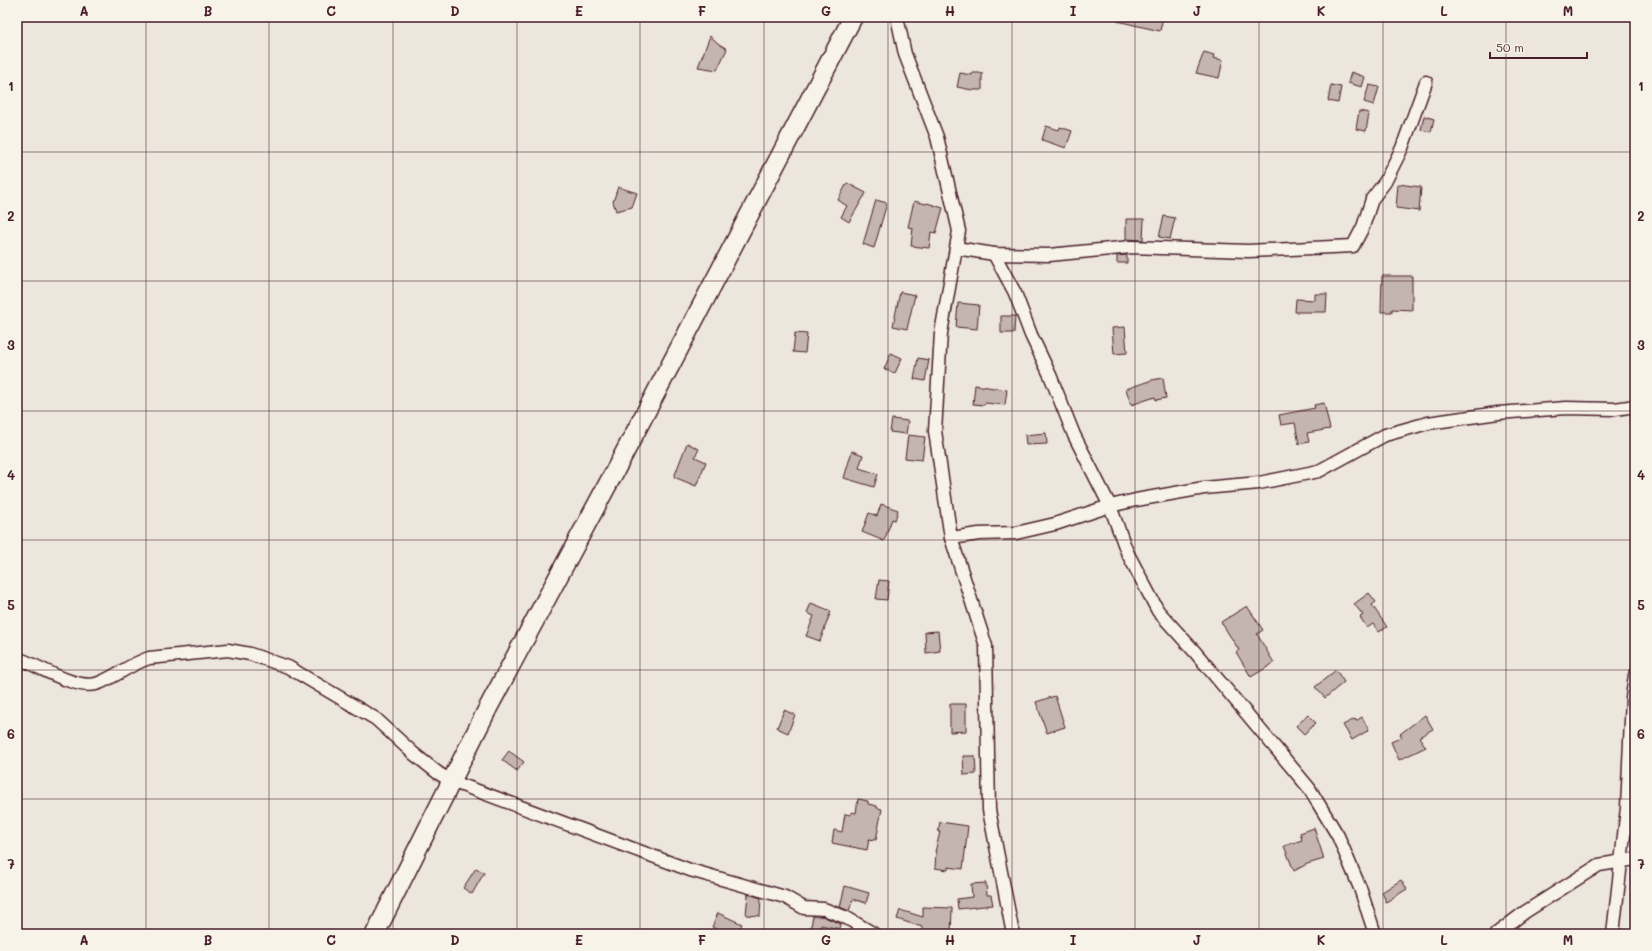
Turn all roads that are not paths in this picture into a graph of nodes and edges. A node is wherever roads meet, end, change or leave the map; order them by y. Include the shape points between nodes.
1 (853, 17) edge
2 (897, 17) edge
3 (1426, 82) dead end
4 (956, 248) junction
5 (994, 254) junction
6 (1635, 406) edge
7 (1110, 506) junction
8 (951, 538) junction
9 (17, 658) edge
10 (1635, 675) edge
11 (451, 781) junction
12 (1635, 859) edge
13 (1621, 862) junction
14 (375, 934) edge
15 (874, 934) edge
16 (1013, 934) edge
17 (1375, 934) edge
18 (1496, 934) edge
19 (1613, 934) edge

1 - 11 street
2 - 4 street via 905,54 937,137 959,232
3 - 5 street via 1402,148 1372,199 1363,227 1353,246 1248,251 1131,247 1049,255
4 - 5 street
4 - 8 street via 941,333 935,431
5 - 7 street via 1015,293 1074,435
6 - 7 street via 1498,413 1428,423 1385,435 1319,471 1259,483 1204,488
7 - 8 street via 1055,524 1016,533
7 - 17 street via 1127,552 1158,611 1196,652 1309,788 1338,836 1360,888
8 - 16 street via 986,646 989,810
9 - 11 street via 86,685 98,684 149,658 228,650 250,654 288,667 376,719 414,754
10 - 13 street
11 - 14 street
11 - 15 street via 690,870 785,898 804,908 824,909 845,917
12 - 13 street
13 - 18 street via 1599,865 1525,912
13 - 19 street

